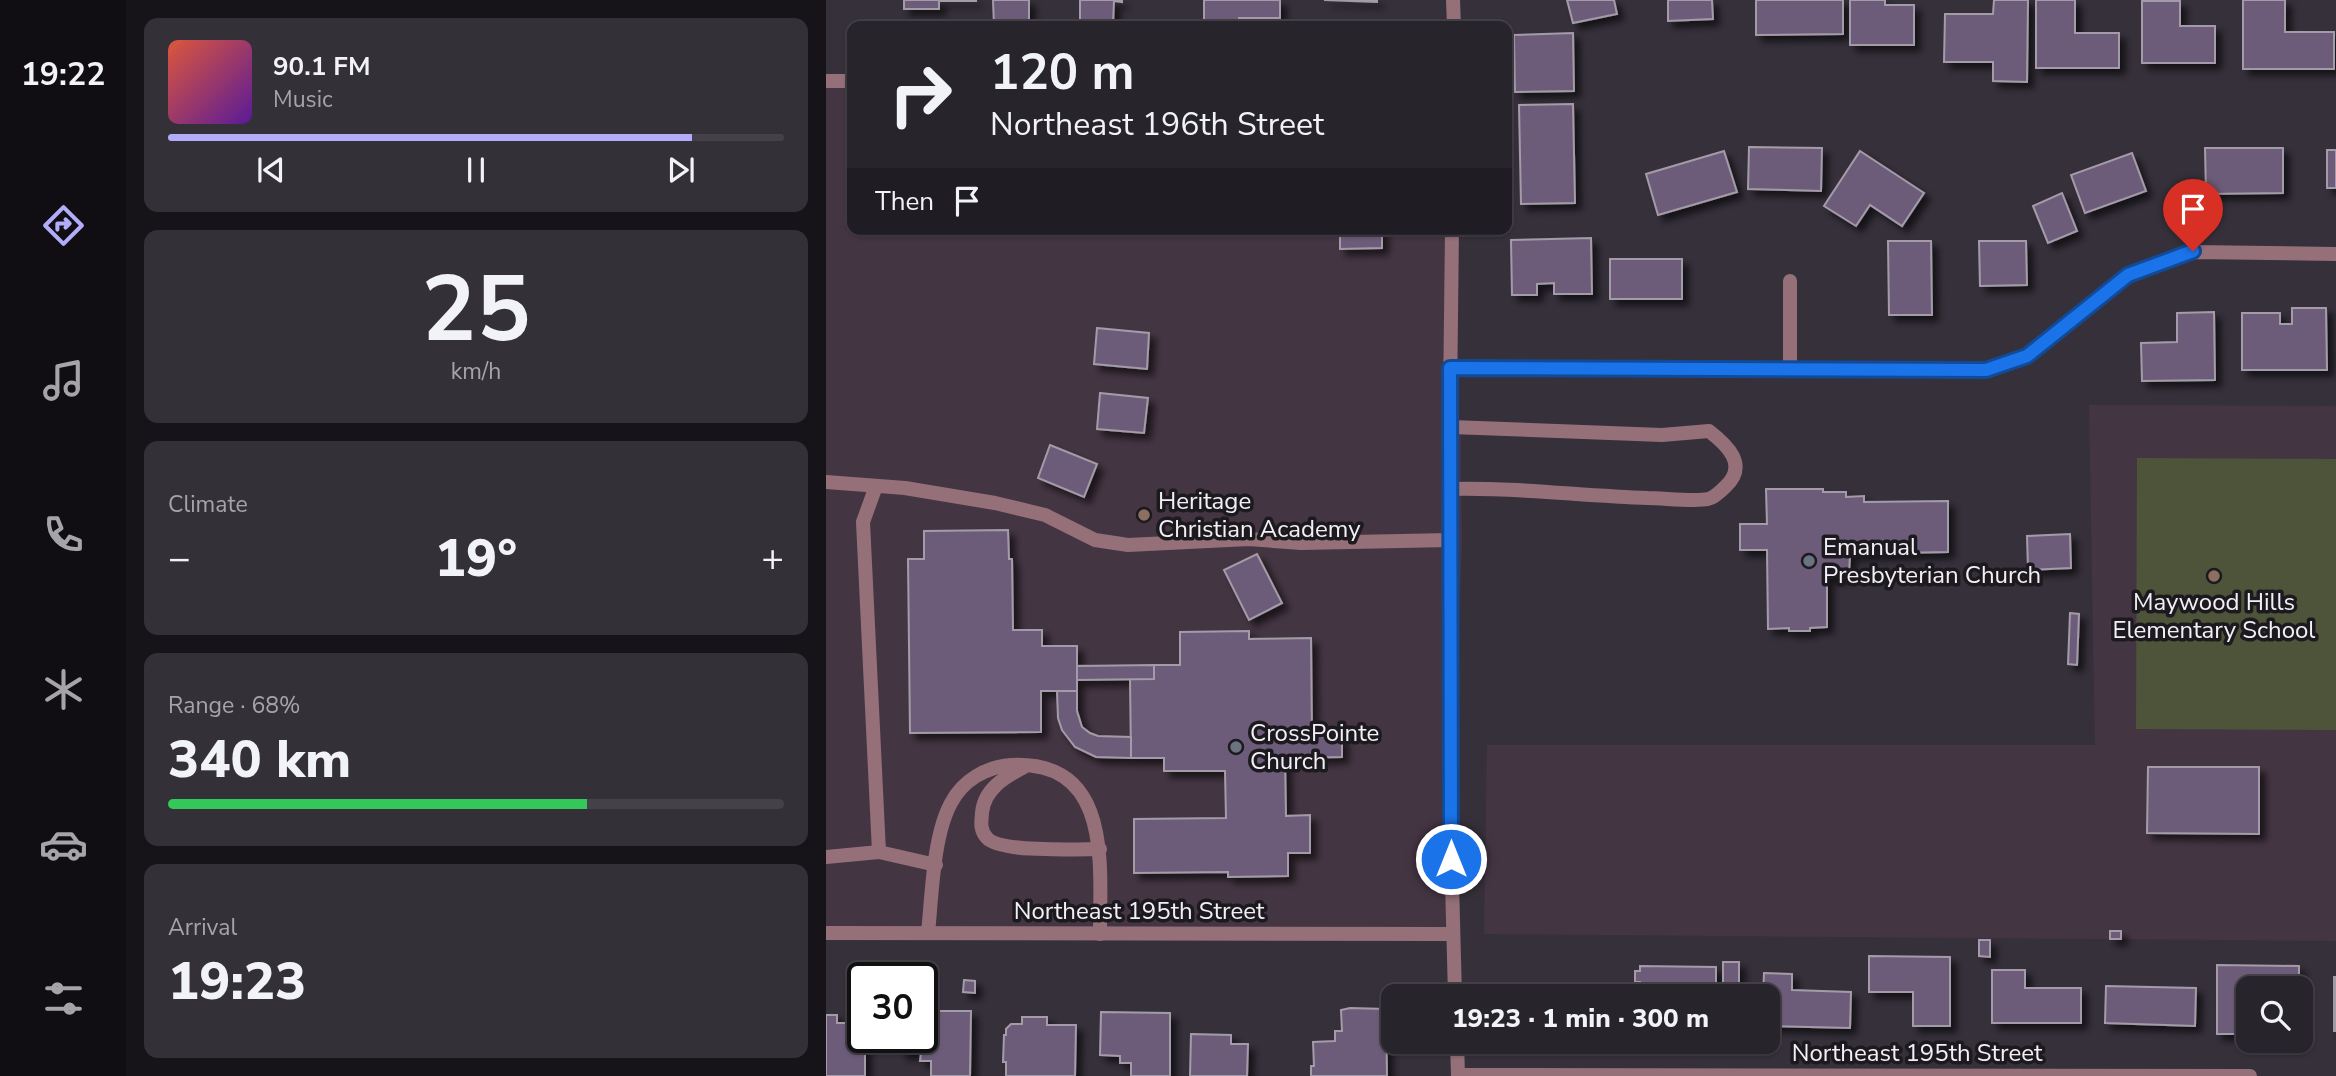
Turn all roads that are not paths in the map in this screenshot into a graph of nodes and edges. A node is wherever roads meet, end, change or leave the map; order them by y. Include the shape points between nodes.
1 (1453, 0) edge
2 (1454, 21) edge
3 (826, 81) edge
4 (847, 82) edge
5 (1452, 235) edge
6 (2336, 254) edge
7 (1790, 281) dead end
8 (1450, 368) junction
9 (1790, 370) junction
10 (1451, 427) junction
11 (826, 482) edge
12 (876, 486) junction
13 (1449, 489) junction
14 (1450, 540) junction
15 (1029, 764) junction
16 (1100, 849) junction
17 (879, 852) junction
18 (826, 857) edge
19 (936, 865) junction
20 (826, 933) edge
21 (928, 933) junction
22 (1100, 934) junction
23 (1453, 934) junction
24 (1455, 984) edge
25 (1457, 1054) edge
26 (1458, 1076) edge
27 (2250, 1076) edge

1 - 2 street
3 - 4 street
5 - 8 street
6 - 9 street via 2193,251 2162,261 2128,275 2027,356 1986,370
7 - 9 street
8 - 9 street
8 - 10 street
10 - 13 street
10 - 13 street via 1662,435 1709,431 1729,447 1735,464 1729,483 1709,499
11 - 12 street
12 - 14 street via 1020,509 1045,515 1095,540 1128,545 1249,539 1301,543
12 - 17 street via 863,522
13 - 14 street
14 - 23 street
15 - 16 street via 1060,774 1078,789 1093,814
15 - 16 street via 993,787 982,807 980,828 989,841 1010,848
15 - 19 street via 993,766 967,782 951,802
16 - 22 street
17 - 18 street
17 - 19 street
19 - 21 street
20 - 21 street, Northeast 195th Street
21 - 22 street, Northeast 195th Street
22 - 23 street, Northeast 195th Street
23 - 24 street
25 - 26 street
26 - 27 street, Northeast 195th Street

